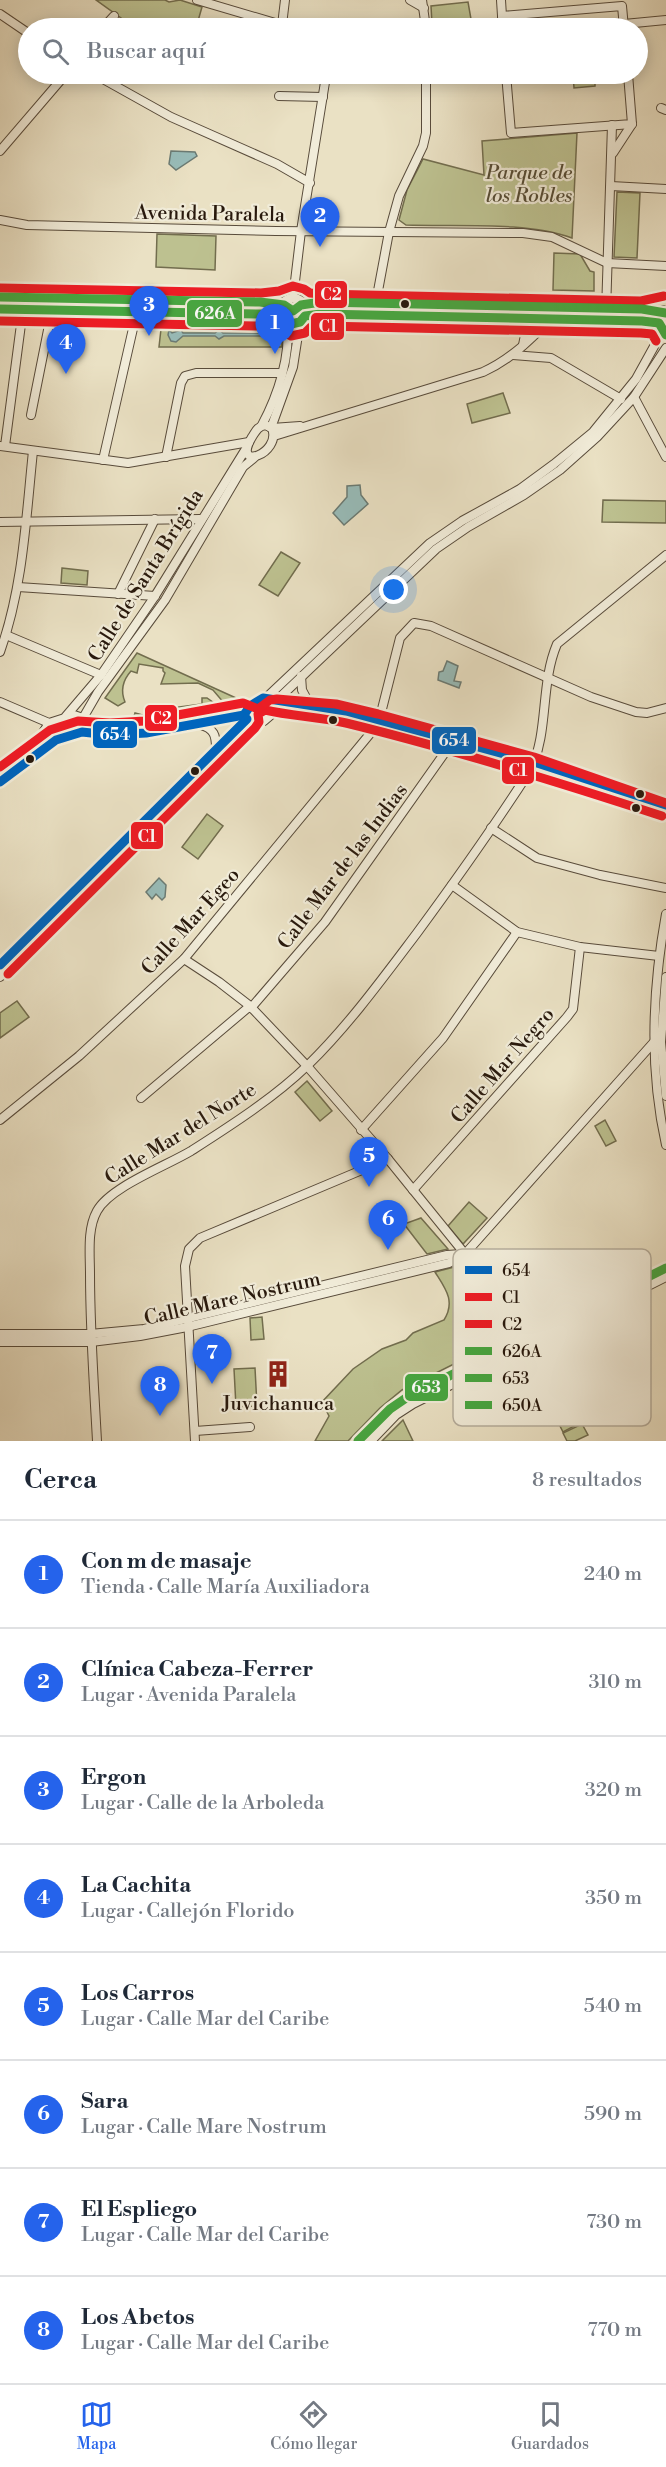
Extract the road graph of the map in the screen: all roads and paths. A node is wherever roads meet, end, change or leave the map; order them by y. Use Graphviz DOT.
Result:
graph roads {
  1 [pos="196,0"];
  2 [pos="285,0"];
  3 [pos="410,0"];
  4 [pos="501,0"];
  5 [pos="423,4"];
  6 [pos="600,4"];
  7 [pos="0,14"];
  8 [pos="502,16"];
  9 [pos="258,18"];
  10 [pos="283,18"];
  11 [pos="623,18"];
  12 [pos="666,20"];
  13 [pos="648,23"];
  14 [pos="18,26"];
  15 [pos="57,84"];
  16 [pos="112,84"];
  17 [pos="325,84"];
  18 [pos="426,84"];
  19 [pos="507,84"];
  20 [pos="629,84"];
  21 [pos="279,96"];
  22 [pos="323,97"];
  23 [pos="632,124"];
  24 [pos="612,125"];
  25 [pos="0,151"];
  26 [pos="612,154"];
  27 [pos="310,183"];
  28 [pos="611,186"];
  29 [pos="666,189"];
  30 [pos="0,220"];
  31 [pos="301,231"];
  32 [pos="389,232"];
  33 [pos="607,263"];
  34 [pos="666,266"];
  35 [pos="293,298"];
  36 [pos="0,300"];
  37 [pos="282,303"];
  38 [pos="304,305"];
  39 [pos="375,307"];
  40 [pos="0,309"];
  41 [pos="23,309"];
  42 [pos="665,309"];
  43 [pos="52,310"];
  44 [pos="137,312"];
  45 [pos="606,312"];
  46 [pos="517,318"];
  47 [pos="302,319"];
  48 [pos="551,319"];
  49 [pos="284,320"];
  50 [pos="659,323"];
  51 [pos="664,333"];
  52 [pos="522,346"];
  53 [pos="666,348"];
  54 [pos="513,355"];
  55 [pos="282,373"];
  56 [pos="634,397"];
  57 [pos="621,399"];
  58 [pos="278,410"];
  59 [pos="31,415"];
  60 [pos="262,425"];
  61 [pos="298,425"];
  62 [pos="272,431"];
  63 [pos="248,444"];
  64 [pos="3,446"];
  65 [pos="33,451"];
  66 [pos="166,457"];
  67 [pos="666,457"];
  68 [pos="255,458"];
  69 [pos="103,460"];
  70 [pos="155,519"];
  71 [pos="200,519"];
  72 [pos="25,521"];
  73 [pos="0,522"];
  74 [pos="666,555"];
  75 [pos="18,587"];
  76 [pos="118,594"];
  77 [pos="155,596"];
  78 [pos="6,635"];
  79 [pos="0,652"];
  80 [pos="101,675"];
  81 [pos="302,675"];
  82 [pos="548,678"];
  83 [pos="266,698"];
  84 [pos="278,701"];
  85 [pos="0,702"];
  86 [pos="310,705"];
  87 [pos="248,706"];
  88 [pos="666,708"];
  89 [pos="276,711"];
  90 [pos="66,716"];
  91 [pos="248,719"];
  92 [pos="84,720"];
  93 [pos="49,723"];
  94 [pos="376,723"];
  95 [pos="199,724"];
  96 [pos="44,731"];
  97 [pos="82,732"];
  98 [pos="56,740"];
  99 [pos="451,743"];
  100 [pos="216,748"];
  101 [pos="533,766"];
  102 [pos="0,774"];
  103 [pos="0,782"];
  104 [pos="666,806"];
  105 [pos="666,816"];
  106 [pos="491,828"];
  107 [pos="452,885"];
  108 [pos="666,888"];
  109 [pos="666,914"];
  110 [pos="517,932"];
  111 [pos="580,947"];
  112 [pos="659,956"];
  113 [pos="184,959"];
  114 [pos="0,965"];
  115 [pos="0,977"];
  116 [pos="666,977"];
  117 [pos="251,1007"];
  118 [pos="654,1042"];
  119 [pos="307,1066"];
  120 [pos="666,1096"];
  121 [pos="141,1098"];
  122 [pos="0,1120"];
  123 [pos="362,1130"];
  124 [pos="666,1145"];
  125 [pos="388,1159"];
  126 [pos="413,1190"];
  127 [pos="461,1249"];
  128 [pos="469,1249"];
  129 [pos="453,1255"];
  130 [pos="666,1268"];
  131 [pos="651,1276"];
  132 [pos="666,1277"];
  133 [pos="651,1285"];
  134 [pos="187,1323"];
  135 [pos="0,1334"];
  136 [pos="90,1338"];
  137 [pos="0,1342"];
  138 [pos="453,1374"];
  139 [pos="453,1384"];
  140 [pos="250,1427"];
  141 [pos="195,1431"];
  142 [pos="97,1441"];
  143 [pos="195,1441"];
  144 [pos="358,1441"];
  145 [pos="370,1441"];
  1 -- 9 [label="street"];
  2 -- 10 [label="street"];
  3 -- 5 [label="street"];
  4 -- 8 [label="street"];
  6 -- 8 [label="street"];
  6 -- 11 [label="street"];
  7 -- 14 [label="street"];
  12 -- 13 [label="street"];
  15 -- 25 [label="street"];
  16 -- 27 [label="street"];
  17 -- 22 [label="street"];
  18 -- 32 [label="street"];
  19 -- 24 [label="street"];
  20 -- 23 [label="street"];
  21 -- 22 [label="street"];
  22 -- 27 [label="street"];
  23 -- 24 [label="street"];
  23 -- 26 [label="street"];
  24 -- 26 [label="street"];
  26 -- 28 [label="street"];
  27 -- 31 [label="street"];
  28 -- 29 [label="street"];
  28 -- 33 [label="street"];
  30 -- 31 [label="street, Avenida Paralela"];
  31 -- 32 [label="street, Avenida Paralela"];
  31 -- 35 [label="street"];
  32 -- 33 [label="street, Avenida Paralela"];
  32 -- 39 [label="street"];
  33 -- 34 [label="street, Avenida Paralela"];
  33 -- 45 [label="street"];
  35 -- 37 [label="street"];
  35 -- 38 [label="street"];
  36 -- 37 [label="street"];
  37 -- 49 [label="street"];
  38 -- 39 [label="street"];
  38 -- 47 [label="street"];
  39 -- 45 [label="street"];
  40 -- 41 [label="street"];
  41 -- 43 [label="street"];
  41 -- 64 [label="street"];
  42 -- 45 [label="street"];
  42 -- 50 [label="street"];
  43 -- 44 [label="street"];
  43 -- 59 [label="street"];
  44 -- 49 [label="street"];
  44 -- 69 [label="street"];
  46 -- 47 [label="street"];
  46 -- 48 [label="street"];
  46 -- 52 [label="street"];
  47 -- 49 [label="street"];
  47 -- 58 [label="street"];
  48 -- 50 [label="street"];
  48 -- 52 [label="street"];
  49 -- 55 [label="street, Calle de Santa Brígida"];
  50 -- 51 [label="street"];
  51 -- 57 [label="street"];
  52 -- 54 [label="street"];
  53 -- 56 [label="street"];
  54 -- 57 [label="street"];
  54 -- 61 [label="street"];
  55 -- 60 [label="street, Calle de Santa Brígida"];
  55 -- 66 [label="street"];
  56 -- 67 [label="street"];
  56 -- 81 [label="street"];
  57 -- 83 [label="street"];
  58 -- 61 [label="street"];
  58 -- 62 [label="street"];
  60 -- 62 [label="street"];
  60 -- 63 [label="street, Calle de Santa Brígida"];
  61 -- 62 [label="street"];
  62 -- 68 [label="street, Calle de Santa Brígida"];
  63 -- 66 [label="street"];
  63 -- 68 [label="street"];
  63 -- 71 [label="street, Calle de Santa Brígida"];
  64 -- 65 [label="street"];
  65 -- 69 [label="street"];
  65 -- 72 [label="street"];
  66 -- 69 [label="street"];
  68 -- 92 [label="street, Calle de Santa Brígida"];
  70 -- 71 [label="street"];
  70 -- 72 [label="street"];
  70 -- 76 [label="street"];
  71 -- 77 [label="street, Calle de Santa Brígida"];
  72 -- 73 [label="street"];
  72 -- 75 [label="street"];
  74 -- 82 [label="street"];
  75 -- 76 [label="street"];
  75 -- 78 [label="street"];
  76 -- 77 [label="street"];
  77 -- 80 [label="street, Calle de Santa Brígida"];
  78 -- 79 [label="street"];
  78 -- 80 [label="street"];
  80 -- 90 [label="street, Calle de Santa Brígida"];
  81 -- 84 [label="street"];
  81 -- 86 [label="street"];
  82 -- 88 [label="street"];
  82 -- 94 [label="street"];
  82 -- 101 [label="street"];
  83 -- 84 [label="street"];
  83 -- 87 [label="street"];
  84 -- 86 [label="street"];
  84 -- 89 [label="street"];
  85 -- 93 [label="street"];
  86 -- 94 [label="street"];
  87 -- 91 [label="street"];
  87 -- 92 [label="street"];
  89 -- 91 [label="street"];
  89 -- 94 [label="street"];
  90 -- 92 [label="street"];
  90 -- 93 [label="street"];
  91 -- 95 [label="street"];
  91 -- 100 [label="street"];
  91 -- 115 [label="street"];
  92 -- 97 [label="street, Calle de Santa Brígida"];
  93 -- 96 [label="street"];
  94 -- 99 [label="street"];
  94 -- 113 [label="street, Calle Mar Egeo"];
  95 -- 97 [label="street"];
  95 -- 100 [label="street"];
  96 -- 98 [label="street"];
  96 -- 102 [label="street"];
  97 -- 98 [label="street"];
  98 -- 103 [label="street"];
  99 -- 101 [label="street"];
  99 -- 117 [label="street, Calle Mar de las Indias"];
  100 -- 114 [label="street"];
  101 -- 104 [label="street"];
  101 -- 105 [label="street"];
  101 -- 106 [label="street, Calle Mar del Norte"];
  106 -- 107 [label="street, Calle Mar del Norte"];
  106 -- 108 [label="street"];
  107 -- 110 [label="street"];
  107 -- 119 [label="street, Calle Mar del Norte"];
  109 -- 112 [label="street"];
  110 -- 111 [label="street"];
  110 -- 123 [label="street"];
  111 -- 112 [label="street"];
  111 -- 126 [label="street, Calle Mar Negro"];
  112 -- 118 [label="street"];
  113 -- 117 [label="street"];
  113 -- 122 [label="street, Calle Mar Egeo"];
  116 -- 120 [label="street"];
  117 -- 119 [label="street"];
  117 -- 121 [label="street, Calle Mar de las Indias"];
  118 -- 124 [label="street"];
  118 -- 128 [label="street"];
  119 -- 123 [label="street"];
  119 -- 136 [label="street, Calle Mar del Norte"];
  123 -- 125 [label="street"];
  125 -- 126 [label="street"];
  125 -- 134 [label="street"];
  126 -- 127 [label="street"];
  129 -- 134 [label="street, Calle Mare Nostrum"];
  130 -- 131 [label="street"];
  132 -- 133 [label="street"];
  134 -- 136 [label="street, Calle Mare Nostrum"];
  134 -- 141 [label="street"];
  135 -- 136 [label="street, Calle Mare Nostrum"];
  136 -- 137 [label="street, Calle Mare Nostrum"];
  136 -- 142 [label="street, Calle Mar del Norte"];
  138 -- 144 [label="street"];
  139 -- 145 [label="street"];
  140 -- 141 [label="street"];
  141 -- 143 [label="street"];
}
